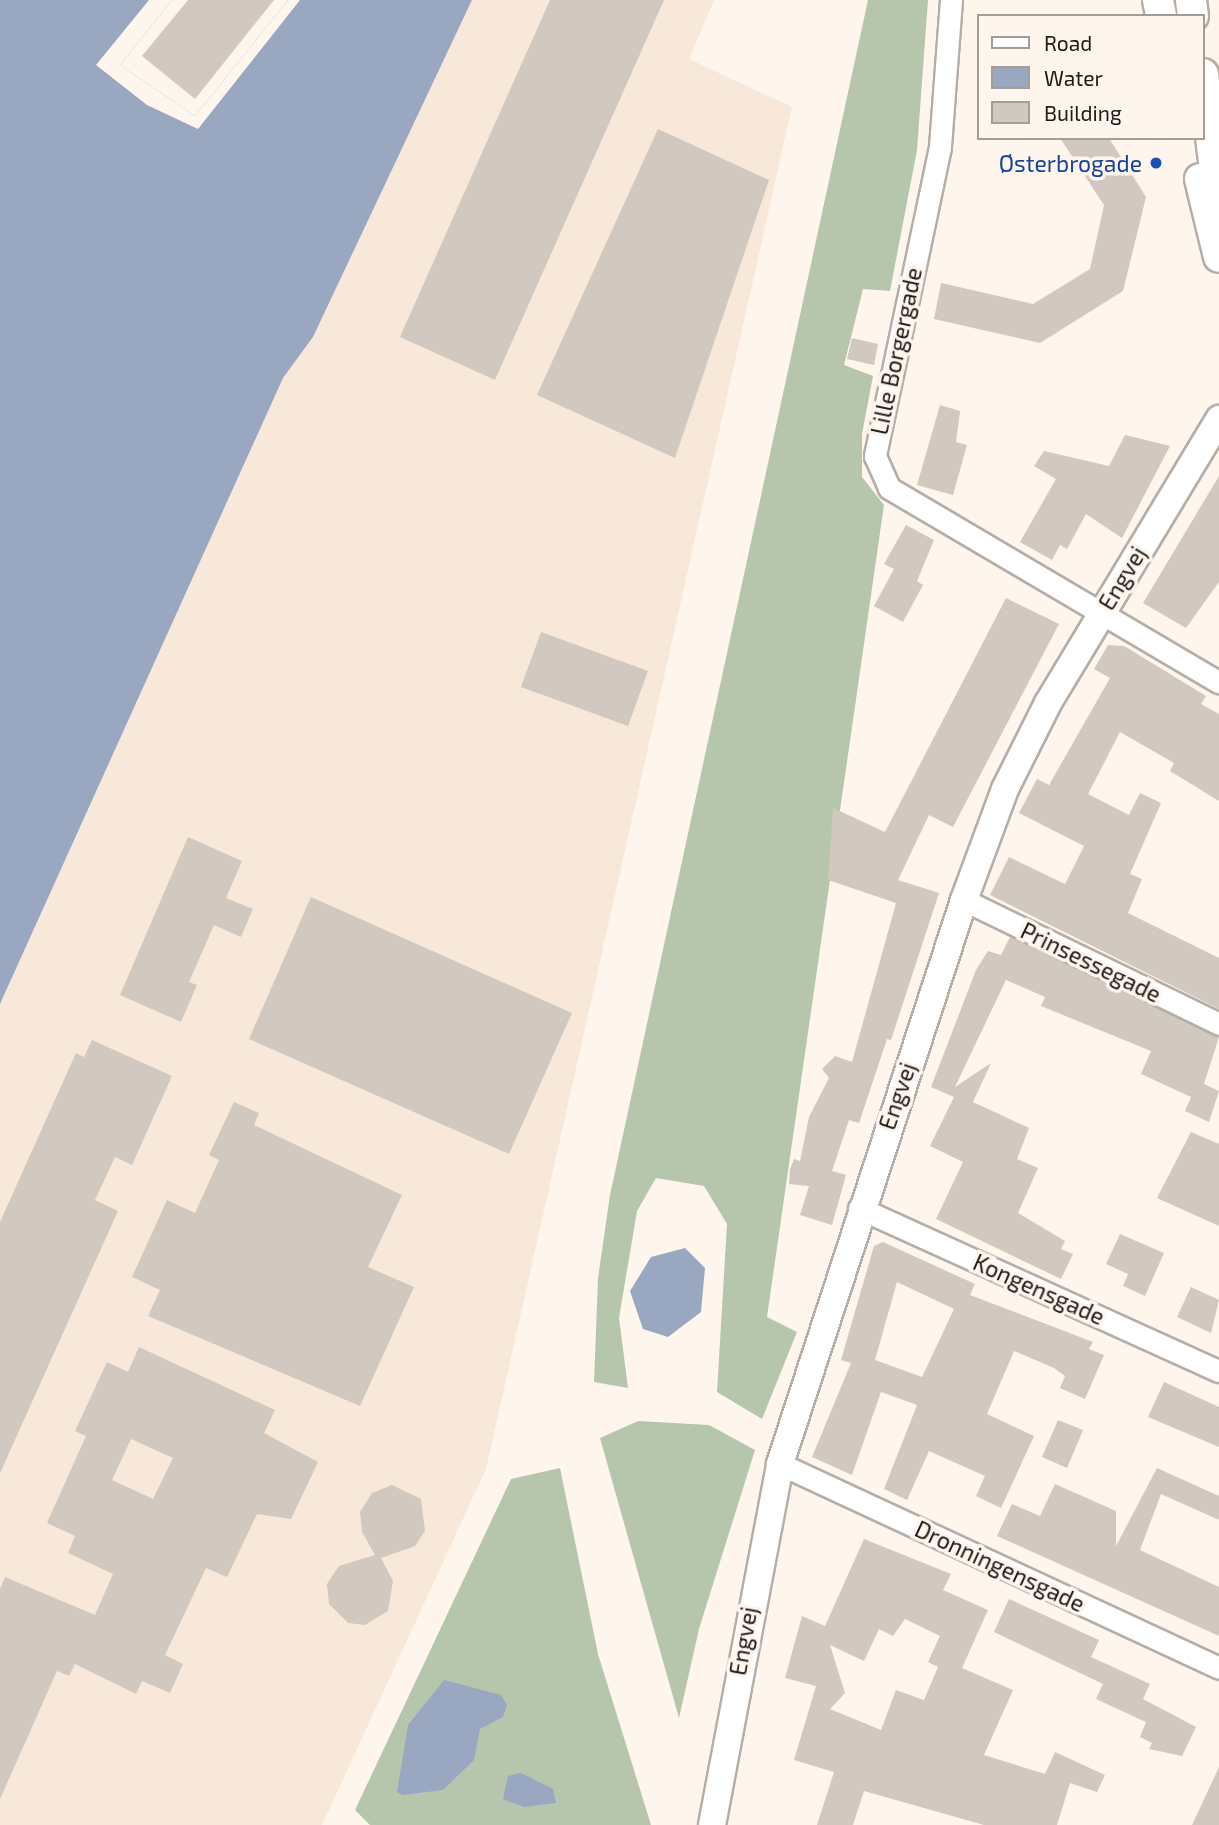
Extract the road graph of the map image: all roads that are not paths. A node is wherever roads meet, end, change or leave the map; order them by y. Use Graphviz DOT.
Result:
graph roads {
  1 [pos="951,0"];
  2 [pos="1205,90"];
  3 [pos="1193,140"];
  4 [pos="1219,201"];
  5 [pos="1219,257"];
  6 [pos="1219,419"];
  7 [pos="1101,613"];
  8 [pos="1219,682"];
  9 [pos="964,900"];
  10 [pos="1219,1024"];
  11 [pos="859,1208"];
  12 [pos="1219,1371"];
  13 [pos="780,1464"];
  14 [pos="1219,1668"];
  15 [pos="712,1825"];
  1 -- 7 [label="street, Lille Borgergade"];
  2 -- 4 [label="main road"];
  3 -- 5 [label="main road"];
  6 -- 7 [label="street, Engvej"];
  7 -- 8 [label="street, Lille Borgergade"];
  7 -- 9 [label="street, Engvej"];
  9 -- 10 [label="street, Prinsessegade"];
  9 -- 11 [label="street, Engvej"];
  11 -- 12 [label="street, Kongensgade"];
  11 -- 13 [label="street, Engvej"];
  13 -- 14 [label="street, Dronningensgade"];
  13 -- 15 [label="street, Engvej"];
}
